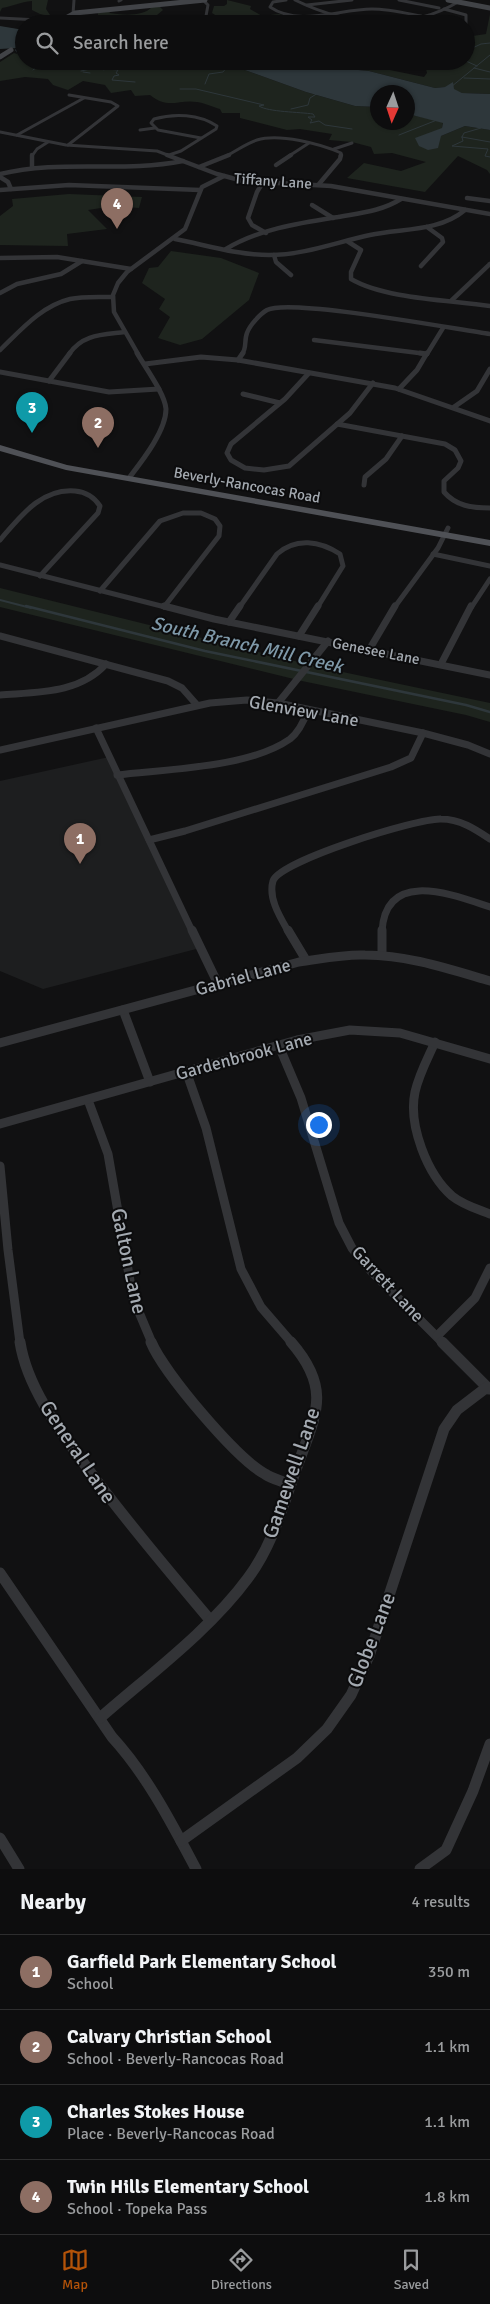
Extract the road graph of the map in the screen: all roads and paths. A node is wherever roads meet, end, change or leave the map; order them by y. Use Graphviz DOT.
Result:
graph roads {
  1 [pos="74,0"];
  2 [pos="204,0"];
  3 [pos="286,0"];
  4 [pos="295,0"];
  5 [pos="352,0"];
  6 [pos="399,0"];
  7 [pos="448,0"];
  8 [pos="458,2"];
  9 [pos="306,6"];
  10 [pos="441,8"];
  11 [pos="490,8"];
  12 [pos="73,14"];
  13 [pos="326,14"];
  14 [pos="206,15"];
  15 [pos="292,15"];
  16 [pos="320,15"];
  17 [pos="331,15"];
  18 [pos="416,15"];
  19 [pos="424,15"];
  20 [pos="466,15"];
  21 [pos="0,18"];
  22 [pos="15,19"];
  23 [pos="11,50"];
  24 [pos="0,56"];
  25 [pos="69,95"];
  26 [pos="84,98"];
  27 [pos="155,128"];
  28 [pos="140,130"];
  29 [pos="0,132"];
  30 [pos="17,135"];
  31 [pos="201,138"];
  32 [pos="48,142"];
  33 [pos="309,143"];
  34 [pos="352,143"];
  35 [pos="68,145"];
  36 [pos="334,149"];
  37 [pos="169,155"];
  38 [pos="183,161"];
  39 [pos="276,165"];
  40 [pos="199,167"];
  41 [pos="32,168"];
  42 [pos="0,175"];
  43 [pos="224,176"];
  44 [pos="263,182"];
  45 [pos="318,184"];
  46 [pos="10,189"];
  47 [pos="0,190"];
  48 [pos="200,190"];
  49 [pos="468,198"];
  50 [pos="401,199"];
  51 [pos="490,201"];
  52 [pos="312,205"];
  53 [pos="465,210"];
  54 [pos="490,214"];
  55 [pos="334,218"];
  56 [pos="427,227"];
  57 [pos="266,233"];
  58 [pos="175,239"];
  59 [pos="347,241"];
  60 [pos="226,249"];
  61 [pos="274,255"];
  62 [pos="0,258"];
  63 [pos="82,261"];
  64 [pos="490,264"];
  65 [pos="421,266"];
  66 [pos="131,269"];
  67 [pos="291,275"];
  68 [pos="0,293"];
  69 [pos="113,297"];
  70 [pos="452,300"];
  71 [pos="490,306"];
  72 [pos="444,328"];
  73 [pos="125,332"];
  74 [pos="490,334"];
  75 [pos="314,340"];
  76 [pos="0,350"];
  77 [pos="427,354"];
  78 [pos="238,360"];
  79 [pos="144,364"];
  80 [pos="490,369"];
  81 [pos="0,372"];
  82 [pos="309,372"];
  83 [pos="50,381"];
  84 [pos="373,383"];
  85 [pos="399,389"];
  86 [pos="159,390"];
  87 [pos="243,394"];
  88 [pos="280,402"];
  89 [pos="454,407"];
  90 [pos="490,421"];
  91 [pos="337,424"];
  92 [pos="402,436"];
  93 [pos="0,441"];
  94 [pos="0,448"];
  95 [pos="131,476"];
  96 [pos="364,484"];
  97 [pos="490,508"];
  98 [pos="447,531"];
  99 [pos="490,535"];
  100 [pos="0,540"];
  101 [pos="490,543"];
  102 [pos="433,554"];
  103 [pos="0,565"];
  104 [pos="490,566"];
  105 [pos="40,576"];
  106 [pos="490,579"];
  107 [pos="100,591"];
  108 [pos="164,607"];
  109 [pos="229,622"];
  110 [pos="0,636"];
  111 [pos="299,636"];
  112 [pos="328,641"];
  113 [pos="369,650"];
  114 [pos="106,664"];
  115 [pos="441,664"];
  116 [pos="490,675"];
  117 [pos="0,694"];
  118 [pos="278,703"];
  119 [pos="197,705"];
  120 [pos="308,710"];
  121 [pos="96,728"];
  122 [pos="423,733"];
  123 [pos="0,750"];
  124 [pos="490,754"];
  125 [pos="117,775"];
  126 [pos="490,839"];
  127 [pos="149,840"];
  128 [pos="490,907"];
  129 [pos="382,955"];
  130 [pos="306,960"];
  131 [pos="490,981"];
  132 [pos="218,984"];
  133 [pos="123,1010"];
  134 [pos="435,1042"];
  135 [pos="0,1044"];
  136 [pos="279,1046"];
  137 [pos="490,1058"];
  138 [pos="186,1071"];
  139 [pos="150,1082"];
  140 [pos="88,1100"];
  141 [pos="0,1124"];
  142 [pos="0,1166"];
  143 [pos="490,1214"];
  144 [pos="490,1268"];
  145 [pos="437,1336"];
  146 [pos="489,1388"];
  147 [pos="290,1486"];
  148 [pos="0,1573"];
  149 [pos="210,1620"];
  150 [pos="100,1718"];
  151 [pos="490,1744"];
  152 [pos="0,1838"];
  153 [pos="181,1841"];
  154 [pos="19,1869"];
  155 [pos="196,1869"];
  156 [pos="420,1869"];
  1 -- 12 [label="street"];
  2 -- 12 [label="street"];
  2 -- 14 [label="street"];
  3 -- 15 [label="street"];
  4 -- 9 [label="street"];
  5 -- 9 [label="street"];
  6 -- 10 [label="street"];
  7 -- 8 [label="street"];
  8 -- 10 [label="street"];
  8 -- 11 [label="street"];
  9 -- 13 [label="street"];
  10 -- 19 [label="street"];
  10 -- 20 [label="street"];
  13 -- 16 [label="street"];
  13 -- 17 [label="street"];
  13 -- 18 [label="street"];
  21 -- 22 [label="street"];
  23 -- 24 [label="street"];
  25 -- 26 [label="street"];
  26 -- 30 [label="street"];
  26 -- 35 [label="street"];
  27 -- 28 [label="street"];
  27 -- 31 [label="street"];
  27 -- 31 [label="street"];
  29 -- 30 [label="street, Tiffany Lane"];
  30 -- 32 [label="street, Tiffany Lane"];
  31 -- 37 [label="street"];
  32 -- 35 [label="street, Tiffany Lane"];
  32 -- 41 [label="street"];
  33 -- 36 [label="street"];
  33 -- 39 [label="street"];
  33 -- 40 [label="street"];
  34 -- 36 [label="street"];
  35 -- 37 [label="street, Tiffany Lane"];
  36 -- 45 [label="street"];
  37 -- 38 [label="street, Tiffany Lane"];
  38 -- 40 [label="street, Tiffany Lane"];
  38 -- 41 [label="street"];
  40 -- 43 [label="street, Tiffany Lane"];
  41 -- 42 [label="street"];
  42 -- 46 [label="street"];
  43 -- 44 [label="street, Tiffany Lane"];
  43 -- 48 [label="street"];
  44 -- 45 [label="street, Tiffany Lane"];
  44 -- 57 [label="street"];
  45 -- 50 [label="street, Tiffany Lane"];
  46 -- 47 [label="street"];
  46 -- 48 [label="street"];
  48 -- 58 [label="street"];
  49 -- 51 [label="street"];
  50 -- 53 [label="street, Tiffany Lane"];
  50 -- 55 [label="street"];
  52 -- 55 [label="street"];
  53 -- 54 [label="street, Tiffany Lane"];
  53 -- 56 [label="street"];
  55 -- 57 [label="street"];
  56 -- 59 [label="street"];
  56 -- 65 [label="street"];
  57 -- 60 [label="street"];
  58 -- 60 [label="street"];
  58 -- 66 [label="street"];
  59 -- 61 [label="street"];
  59 -- 70 [label="street"];
  60 -- 61 [label="street"];
  61 -- 67 [label="street"];
  62 -- 63 [label="street"];
  63 -- 66 [label="street"];
  63 -- 68 [label="street"];
  64 -- 70 [label="street"];
  66 -- 69 [label="street"];
  69 -- 73 [label="street"];
  69 -- 76 [label="street"];
  70 -- 71 [label="street"];
  72 -- 74 [label="street"];
  72 -- 77 [label="street"];
  72 -- 78 [label="street"];
  73 -- 79 [label="street"];
  73 -- 83 [label="street"];
  75 -- 77 [label="street"];
  77 -- 85 [label="street"];
  78 -- 79 [label="street"];
  78 -- 82 [label="street"];
  79 -- 86 [label="street"];
  80 -- 89 [label="street"];
  81 -- 83 [label="street"];
  82 -- 84 [label="street"];
  82 -- 88 [label="street"];
  83 -- 86 [label="street"];
  84 -- 85 [label="street"];
  84 -- 91 [label="street"];
  85 -- 89 [label="street"];
  86 -- 95 [label="street"];
  87 -- 88 [label="street"];
  88 -- 91 [label="street"];
  89 -- 90 [label="street"];
  91 -- 92 [label="street"];
  92 -- 96 [label="street"];
  92 -- 97 [label="street"];
  93 -- 95 [label="main road, Beverly-Rancocas Road"];
  94 -- 95 [label="main road, Beverly-Rancocas Road"];
  95 -- 98 [label="main road, Beverly-Rancocas Road"];
  98 -- 99 [label="main road, Beverly-Rancocas Road"];
  98 -- 101 [label="main road, Beverly-Rancocas Road"];
  98 -- 102 [label="street"];
  100 -- 105 [label="street"];
  102 -- 104 [label="street"];
  102 -- 113 [label="street"];
  103 -- 105 [label="street, Genesee Lane"];
  105 -- 107 [label="street, Genesee Lane"];
  106 -- 115 [label="street"];
  107 -- 108 [label="street, Genesee Lane"];
  107 -- 108 [label="street"];
  108 -- 109 [label="street, Genesee Lane"];
  109 -- 111 [label="street, Genesee Lane"];
  109 -- 111 [label="street"];
  110 -- 114 [label="street"];
  111 -- 112 [label="street, Genesee Lane"];
  112 -- 113 [label="street, Genesee Lane"];
  112 -- 118 [label="street"];
  113 -- 115 [label="street, Genesee Lane"];
  114 -- 117 [label="street"];
  114 -- 119 [label="street"];
  115 -- 116 [label="street, Genesee Lane"];
  118 -- 119 [label="street, Glenview Lane"];
  118 -- 120 [label="street, Glenview Lane"];
  119 -- 121 [label="street, Glenview Lane"];
  120 -- 122 [label="street, Glenview Lane"];
  120 -- 125 [label="street"];
  121 -- 123 [label="street, Glenview Lane"];
  121 -- 125 [label="street"];
  122 -- 124 [label="street, Glenview Lane"];
  122 -- 127 [label="street"];
  125 -- 127 [label="street"];
  126 -- 130 [label="street"];
  127 -- 132 [label="street"];
  128 -- 129 [label="street"];
  129 -- 130 [label="street, Gabriel Lane"];
  129 -- 131 [label="street, Gabriel Lane"];
  130 -- 132 [label="street, Gabriel Lane"];
  132 -- 133 [label="street, Gabriel Lane"];
  133 -- 135 [label="street, Gabriel Lane"];
  133 -- 139 [label="street"];
  134 -- 136 [label="street, Gardenbrook Lane"];
  134 -- 137 [label="street, Gardenbrook Lane"];
  134 -- 143 [label="street"];
  136 -- 138 [label="street, Gardenbrook Lane"];
  136 -- 145 [label="street, Garrett Lane"];
  138 -- 139 [label="street, Gardenbrook Lane"];
  138 -- 147 [label="street, Gamewell Lane"];
  139 -- 140 [label="street, Gardenbrook Lane"];
  140 -- 141 [label="street, Gardenbrook Lane"];
  140 -- 147 [label="street, Galton Lane"];
  142 -- 149 [label="street, General Lane"];
  144 -- 145 [label="street"];
  145 -- 146 [label="street, Garrett Lane"];
  146 -- 153 [label="street, Globe Lane"];
  147 -- 149 [label="street, Gamewell Lane"];
  148 -- 150 [label="street"];
  149 -- 150 [label="street, Gamewell Lane"];
  150 -- 153 [label="street"];
  151 -- 156 [label="street"];
  152 -- 154 [label="street"];
  153 -- 155 [label="street"];
}
